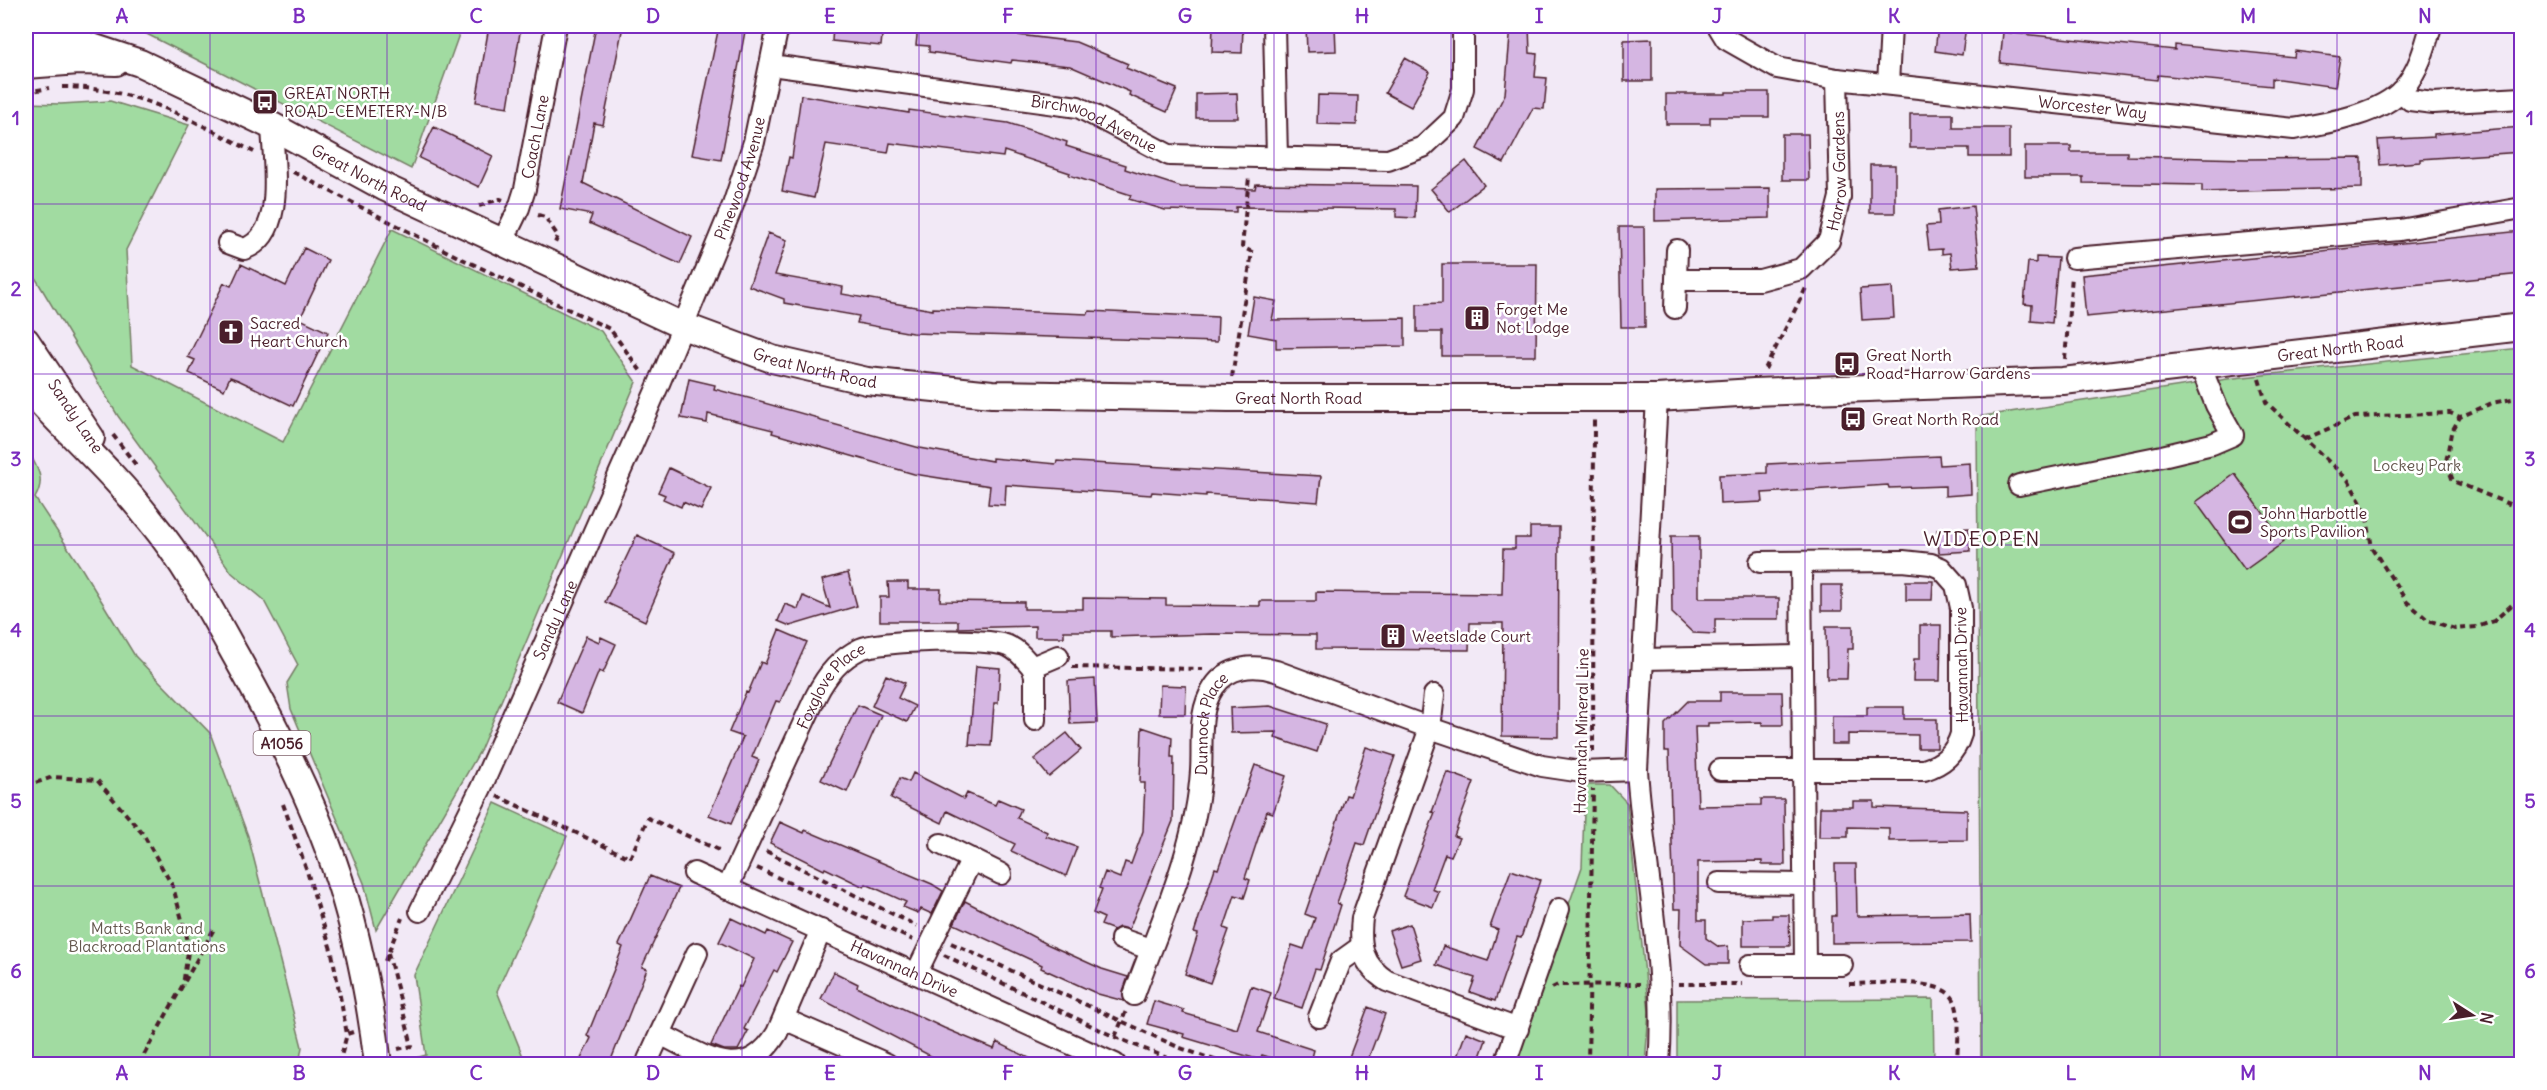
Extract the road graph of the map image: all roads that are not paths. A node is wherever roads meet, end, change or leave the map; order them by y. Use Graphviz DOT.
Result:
graph roads {
  1 [pos="556,26"];
  2 [pos="778,26"];
  3 [pos="1274,26"];
  4 [pos="1463,26"];
  5 [pos="1718,26"];
  6 [pos="1891,26"];
  7 [pos="2431,26"];
  8 [pos="26,39"];
  9 [pos="140,63"];
  10 [pos="26,65"];
  11 [pos="771,65"];
  12 [pos="1837,79"];
  13 [pos="1888,84"];
  14 [pos="2401,92"];
  15 [pos="2522,98"];
  16 [pos="272,126"];
  17 [pos="1277,158"];
  18 [pos="2522,208"];
  19 [pos="228,243"];
  20 [pos="502,243"];
  21 [pos="1677,250"];
  22 [pos="2074,258"];
  23 [pos="1676,280"];
  24 [pos="1675,308"];
  25 [pos="683,326"];
  26 [pos="2522,327"];
  27 [pos="26,340"];
  28 [pos="2200,364"];
  29 [pos="26,386"];
  30 [pos="1657,398"];
  31 [pos="2019,485"];
  32 [pos="126,491"];
  33 [pos="1760,562"];
  34 [pos="1801,563"];
  35 [pos="1058,656"];
  36 [pos="1801,656"];
  37 [pos="1643,659"];
  38 [pos="1032,667"];
  39 [pos="1434,695"];
  40 [pos="1035,720"];
  41 [pos="1430,728"];
  42 [pos="1637,770"];
  43 [pos="1720,770"];
  44 [pos="1804,771"];
  45 [pos="941,844"];
  46 [pos="972,859"];
  47 [pos="694,873"];
  48 [pos="1001,873"];
  49 [pos="1719,883"];
  50 [pos="1804,884"];
  51 [pos="727,889"];
  52 [pos="1559,909"];
  53 [pos="420,911"];
  54 [pos="821,930"];
  55 [pos="1121,939"];
  56 [pos="1362,946"];
  57 [pos="1150,949"];
  58 [pos="697,953"];
  59 [pos="1805,965"];
  60 [pos="1842,965"];
  61 [pos="916,974"];
  62 [pos="1752,974"];
  63 [pos="1134,995"];
  64 [pos="1319,1017"];
  65 [pos="784,1019"];
  66 [pos="1518,1029"];
  67 [pos="660,1034"];
  68 [pos="648,1060"];
  69 [pos="1506,1061"];
  70 [pos="1112,1063"];
  71 [pos="745,1064"];
  72 [pos="378,1065"];
  73 [pos="887,1065"];
  74 [pos="1659,1065"];
  1 -- 20 [label="street, Coach Lane"];
  2 -- 11 [label="street, Pinewood Avenue"];
  3 -- 17 [label="street"];
  4 -- 17 [label="street, Birchwood Avenue"];
  5 -- 12 [label="street, Worcester Way"];
  6 -- 13 [label="street"];
  7 -- 14 [label="street"];
  8 -- 9 [label="main road, Great North Road"];
  9 -- 10 [label="main road, Great North Road"];
  9 -- 16 [label="main road, Great North Road"];
  11 -- 17 [label="street, Birchwood Avenue"];
  11 -- 25 [label="street, Pinewood Avenue"];
  12 -- 13 [label="street, Worcester Way"];
  12 -- 23 [label="street, Harrow Gardens"];
  13 -- 14 [label="street, Worcester Way"];
  14 -- 15 [label="street"];
  16 -- 19 [label="street"];
  16 -- 20 [label="main road, Great North Road"];
  18 -- 22 [label="street"];
  20 -- 25 [label="main road, Great North Road"];
  21 -- 23 [label="street"];
  23 -- 24 [label="street"];
  25 -- 30 [label="main road, Great North Road"];
  25 -- 53 [label="street, Sandy Lane"];
  26 -- 28 [label="main road, Great North Road"];
  27 -- 32 [label="main road, Sandy Lane / A1056"];
  28 -- 30 [label="main road, Great North Road"];
  28 -- 31 [label="street"];
  29 -- 32 [label="main road, Sandy Lane / A1056"];
  30 -- 37 [label="street"];
  32 -- 72 [label="main road, Sandy Lane / A1056"];
  33 -- 34 [label="street, Havannah Drive"];
  34 -- 36 [label="street"];
  34 -- 44 [label="street, Havannah Drive"];
  35 -- 38 [label="street"];
  36 -- 37 [label="street"];
  36 -- 44 [label="street"];
  37 -- 42 [label="street"];
  38 -- 40 [label="street"];
  38 -- 51 [label="street, Foxglove Place"];
  39 -- 41 [label="street"];
  41 -- 42 [label="street, Dunnock Place"];
  41 -- 56 [label="street"];
  41 -- 57 [label="street, Dunnock Place"];
  42 -- 74 [label="street"];
  43 -- 44 [label="street, Havannah Drive"];
  44 -- 50 [label="street"];
  45 -- 46 [label="street"];
  46 -- 48 [label="street"];
  46 -- 61 [label="street"];
  47 -- 51 [label="street, Havannah Drive"];
  49 -- 50 [label="street"];
  50 -- 59 [label="street"];
  51 -- 54 [label="street, Havannah Drive"];
  52 -- 66 [label="street"];
  54 -- 61 [label="street, Havannah Drive"];
  54 -- 65 [label="street"];
  55 -- 57 [label="street"];
  56 -- 64 [label="street"];
  56 -- 66 [label="street"];
  57 -- 63 [label="street, Dunnock Place"];
  58 -- 67 [label="street"];
  59 -- 60 [label="street"];
  59 -- 62 [label="street"];
  61 -- 70 [label="street, Havannah Drive"];
  65 -- 71 [label="street"];
  65 -- 73 [label="street"];
  66 -- 69 [label="street"];
  67 -- 68 [label="street"];
  67 -- 71 [label="street"];
}
